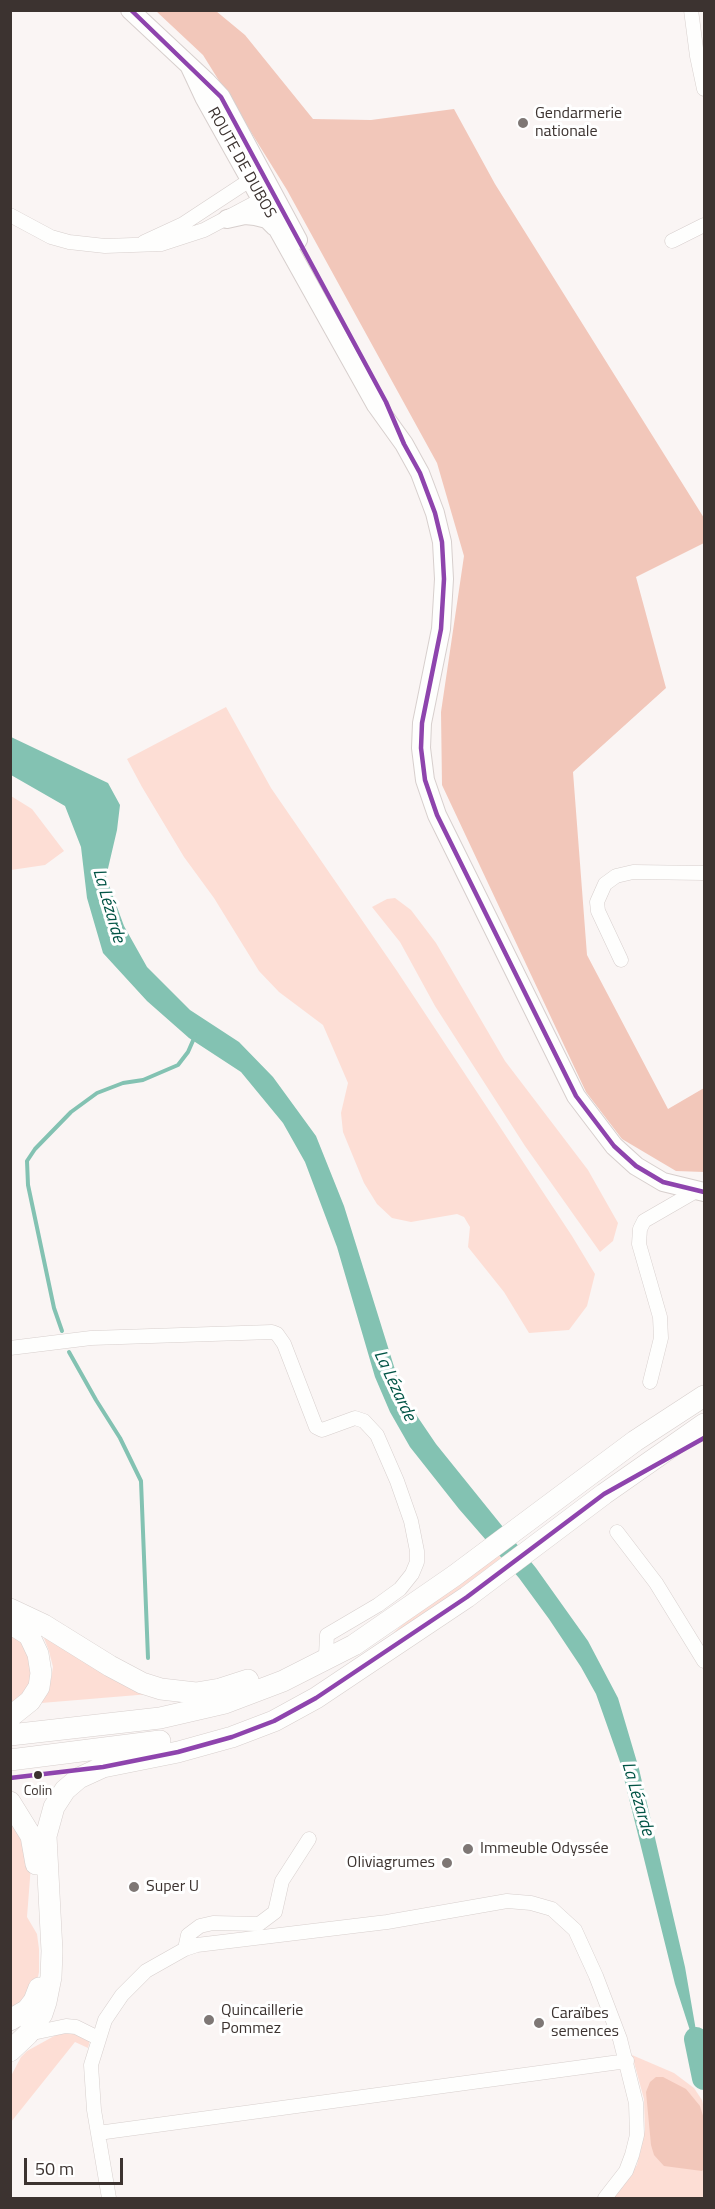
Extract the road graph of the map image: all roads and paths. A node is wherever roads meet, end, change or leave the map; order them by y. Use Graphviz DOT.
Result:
graph roads {
  1 [pos="130,10"];
  2 [pos="691,10"];
  3 [pos="705,89"];
  4 [pos="256,176"];
  5 [pos="267,197"];
  6 [pos="10,214"];
  7 [pos="227,219"];
  8 [pos="705,225"];
  9 [pos="278,229"];
  10 [pos="672,241"];
  11 [pos="139,244"];
  12 [pos="404,444"];
  13 [pos="705,873"];
  14 [pos="621,960"];
  15 [pos="700,1191"];
  16 [pos="10,1348"];
  17 [pos="650,1382"];
  18 [pos="705,1385"];
  19 [pos="705,1396"];
  20 [pos="705,1424"];
  21 [pos="705,1438"];
  22 [pos="635,1441"];
  23 [pos="604,1494"];
  24 [pos="617,1532"];
  25 [pos="10,1609"];
  26 [pos="10,1623"];
  27 [pos="354,1646"];
  28 [pos="326,1655"];
  29 [pos="705,1661"];
  30 [pos="360,1670"];
  31 [pos="10,1717"];
  32 [pos="10,1735"];
  33 [pos="10,1760"];
  34 [pos="10,1802"];
  35 [pos="309,1839"];
  36 [pos="184,1948"];
  37 [pos="10,2020"];
  38 [pos="28,2034"];
  39 [pos="98,2038"];
  40 [pos="10,2051"];
  41 [pos="627,2061"];
  42 [pos="98,2133"];
  43 [pos="109,2199"];
  44 [pos="605,2199"];
  1 -- 4 [label="main road, ROUTE DE DUBOS"];
  2 -- 3 [label="street"];
  4 -- 5 [label="main road, ROUTE DE DUBOS"];
  4 -- 11 [label="street"];
  5 -- 7 [label="street"];
  5 -- 9 [label="main road, ROUTE DE DUBOS"];
  5 -- 12 [label="main road, ROUTE DE DUBOS"];
  6 -- 11 [label="street"];
  7 -- 9 [label="main road"];
  7 -- 11 [label="street"];
  8 -- 10 [label="street"];
  9 -- 12 [label="main road, ROUTE DE DUBOS"];
  12 -- 15 [label="main road, ROUTE DE DUBOS"];
  13 -- 14 [label="street"];
  15 -- 17 [label="street"];
  16 -- 28 [label="street"];
  18 -- 22 [label="highway"];
  19 -- 22 [label="highway"];
  20 -- 23 [label="highway"];
  21 -- 23 [label="highway"];
  22 -- 27 [label="highway"];
  23 -- 30 [label="highway"];
  24 -- 29 [label="street"];
  25 -- 28 [label="highway"];
  26 -- 31 [label="highway"];
  27 -- 28 [label="highway"];
  27 -- 32 [label="highway"];
  30 -- 33 [label="highway"];
  30 -- 38 [label="highway"];
  34 -- 37 [label="highway"];
  35 -- 36 [label="street"];
  36 -- 39 [label="street"];
  36 -- 41 [label="street"];
  38 -- 39 [label="street"];
  38 -- 40 [label="highway"];
  39 -- 42 [label="street"];
  41 -- 42 [label="street"];
  41 -- 44 [label="street"];
  42 -- 43 [label="street"];
}
